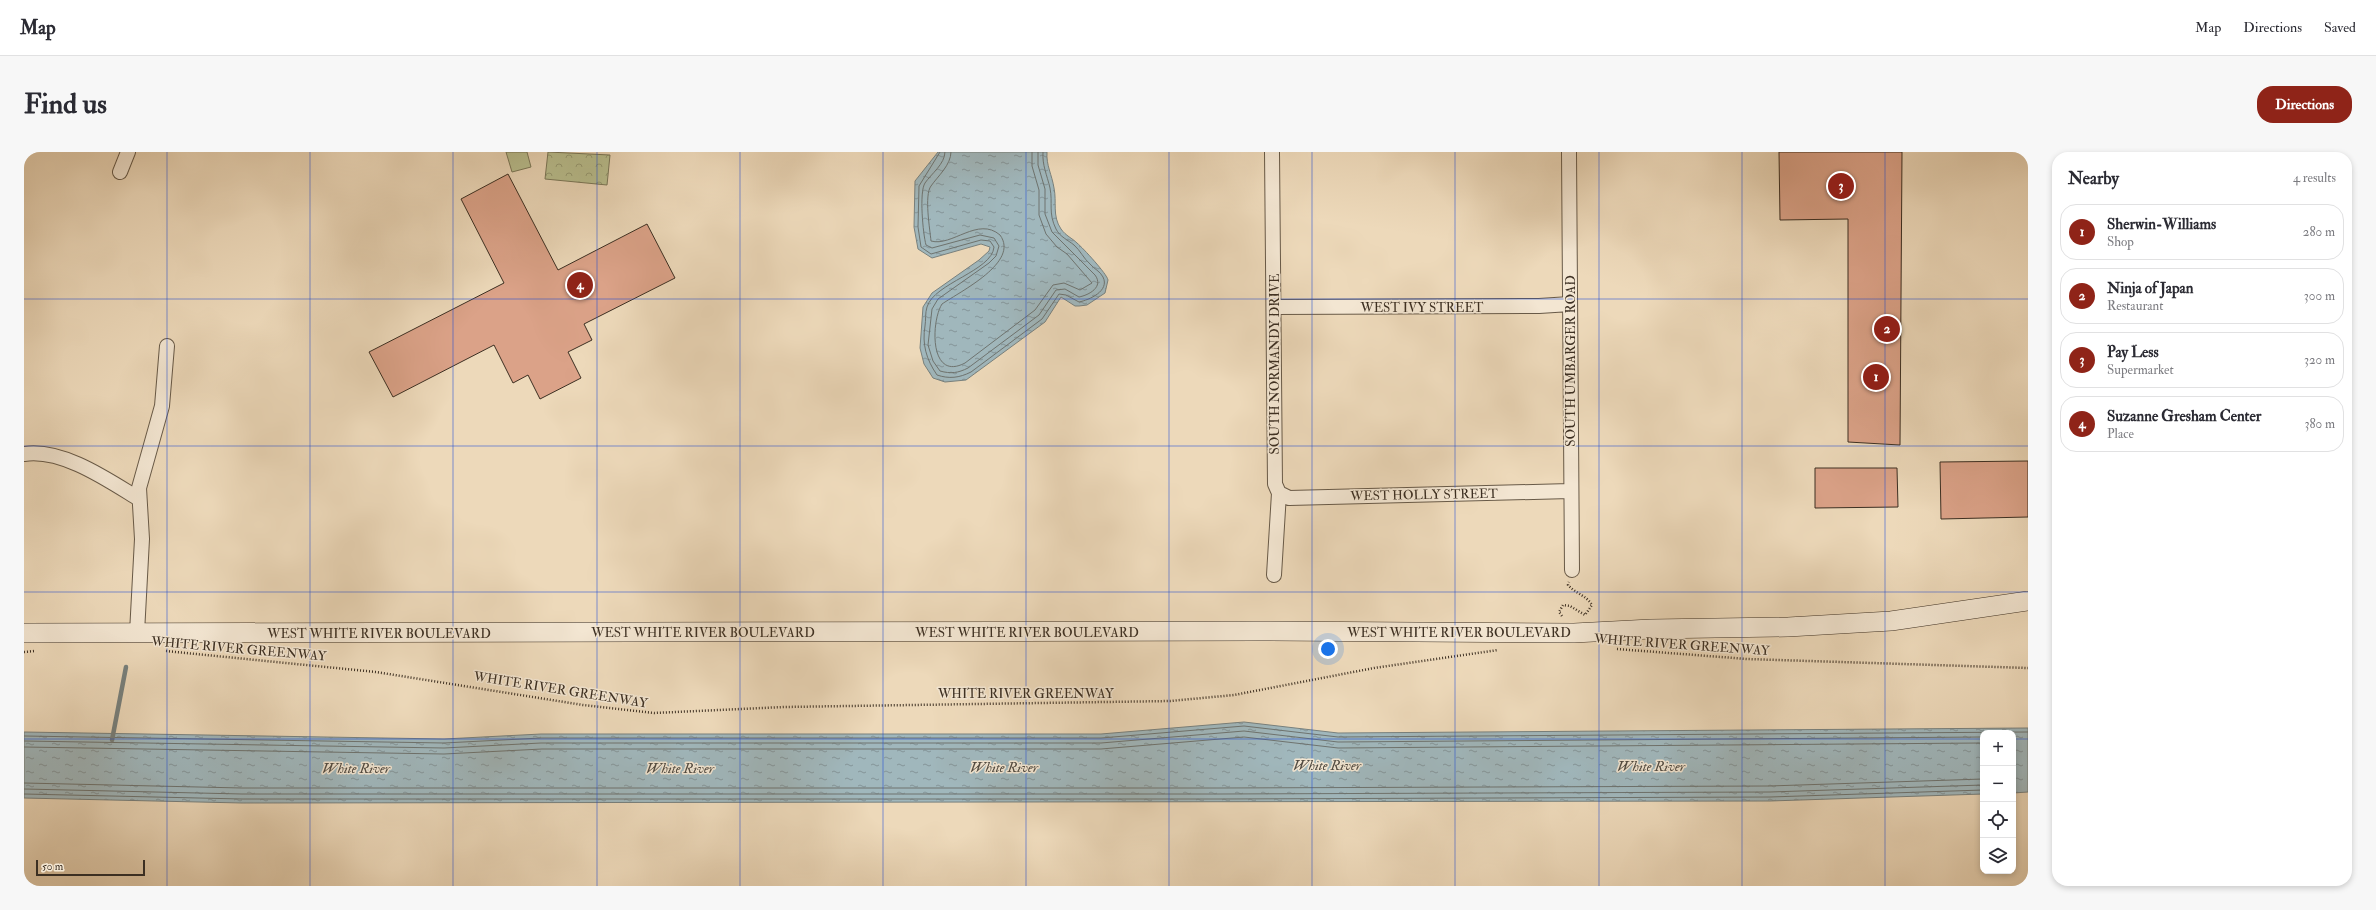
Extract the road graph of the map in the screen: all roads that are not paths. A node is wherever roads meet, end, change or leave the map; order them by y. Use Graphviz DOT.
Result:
graph roads {
  1 [pos="128,152"];
  2 [pos="1272,152"];
  3 [pos="1569,152"];
  4 [pos="120,172"];
  5 [pos="1570,304"];
  6 [pos="1274,307"];
  7 [pos="167,346"];
  8 [pos="24,454"];
  9 [pos="1570,491"];
  10 [pos="1279,493"];
  11 [pos="139,499"];
  12 [pos="1572,570"];
  13 [pos="1274,575"];
  14 [pos="2028,601"];
  15 [pos="24,633"];
  16 [pos="137,634"];
  1 -- 4 [label="street"];
  2 -- 6 [label="street, SOUTH NORMANDY DRIVE"];
  3 -- 5 [label="street, SOUTH UMBARGER ROAD"];
  5 -- 6 [label="street, WEST IVY STREET"];
  5 -- 9 [label="street, SOUTH UMBARGER ROAD"];
  6 -- 10 [label="street, SOUTH NORMANDY DRIVE"];
  7 -- 11 [label="street"];
  8 -- 11 [label="street"];
  9 -- 10 [label="street, WEST HOLLY STREET"];
  9 -- 12 [label="street, SOUTH UMBARGER ROAD"];
  10 -- 13 [label="street, SOUTH NORMANDY DRIVE"];
  11 -- 16 [label="street"];
  14 -- 16 [label="street, WEST WHITE RIVER BOULEVARD"];
  15 -- 16 [label="street, WEST WHITE RIVER BOULEVARD"];
}
